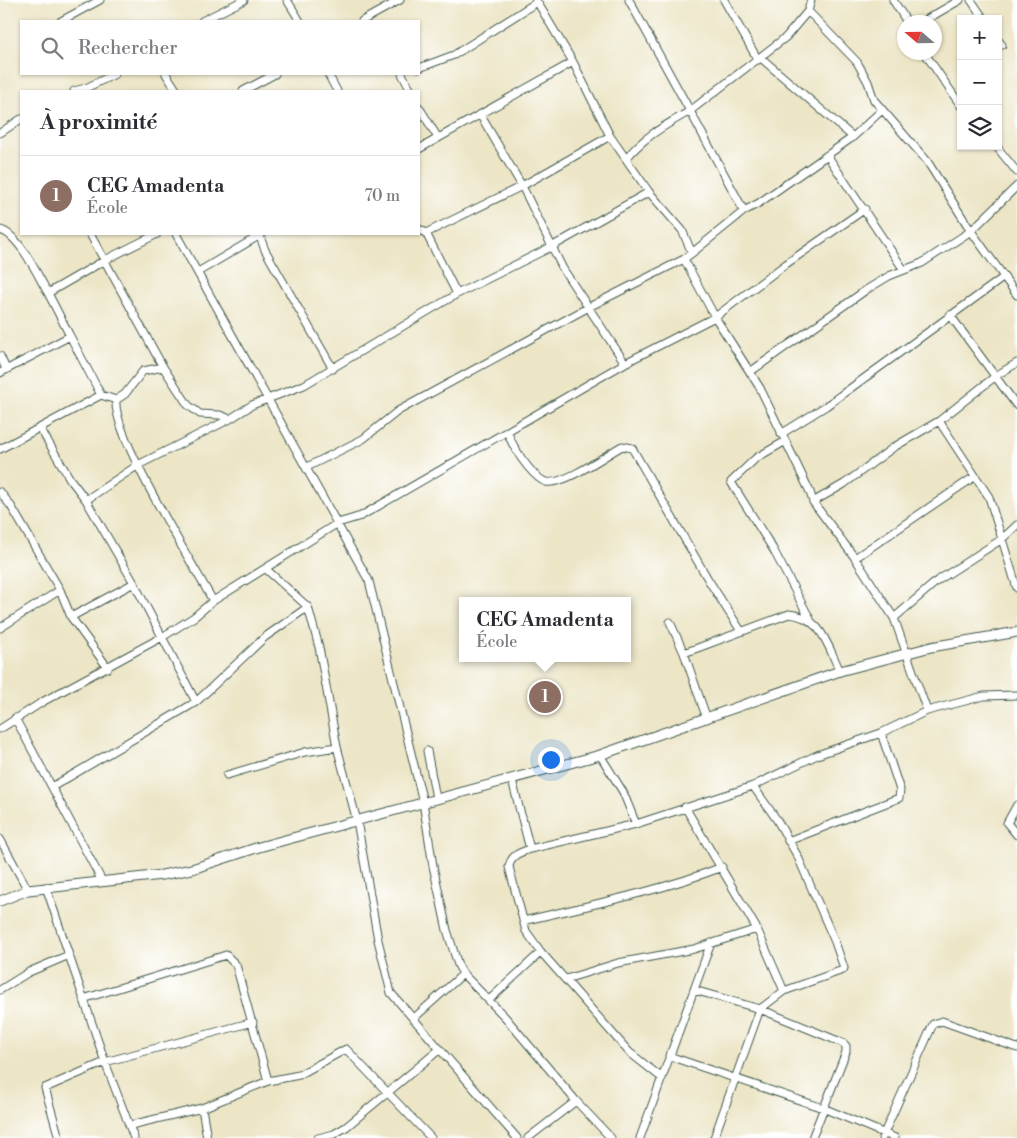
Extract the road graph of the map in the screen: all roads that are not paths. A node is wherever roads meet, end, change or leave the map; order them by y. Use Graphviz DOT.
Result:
graph roads {
  1 [pos="100,0"];
  2 [pos="244,0"];
  3 [pos="287,0"];
  4 [pos="400,0"];
  5 [pos="629,0"];
  6 [pos="724,0"];
  7 [pos="893,0"];
  8 [pos="960,0"];
  9 [pos="971,0"];
  10 [pos="537,1"];
  11 [pos="809,1"];
  12 [pos="808,11"];
  13 [pos="903,15"];
  14 [pos="934,15"];
  15 [pos="981,15"];
  16 [pos="373,19"];
  17 [pos="63,20"];
  18 [pos="204,20"];
  19 [pos="299,20"];
  20 [pos="759,59"];
  21 [pos="929,60"];
  22 [pos="573,62"];
  23 [pos="420,68"];
  24 [pos="114,75"];
  25 [pos="167,75"];
  26 [pos="273,75"];
  27 [pos="329,75"];
  28 [pos="405,75"];
  29 [pos="95,88"];
  30 [pos="81,90"];
  31 [pos="176,90"];
  32 [pos="245,90"];
  33 [pos="336,90"];
  34 [pos="411,90"];
  35 [pos="960,105"];
  36 [pos="420,109"];
  37 [pos="882,110"];
  38 [pos="690,111"];
  39 [pos="481,116"];
  40 [pos="20,120"];
  41 [pos="0,133"];
  42 [pos="610,136"];
  43 [pos="853,136"];
  44 [pos="438,138"];
  45 [pos="420,148"];
  46 [pos="999,150"];
  47 [pos="827,155"];
  48 [pos="626,159"];
  49 [pos="1017,172"];
  50 [pos="522,186"];
  51 [pos="1017,186"];
  52 [pos="649,192"];
  53 [pos="865,209"];
  54 [pos="744,210"];
  55 [pos="0,230"];
  56 [pos="420,230"];
  57 [pos="971,232"];
  58 [pos="426,233"];
  59 [pos="91,235"];
  60 [pos="155,235"];
  61 [pos="177,235"];
  62 [pos="258,235"];
  63 [pos="260,235"];
  64 [pos="553,246"];
  65 [pos="692,253"];
  66 [pos="684,259"];
  67 [pos="105,260"];
  68 [pos="904,270"];
  69 [pos="198,272"];
  70 [pos="1004,277"];
  71 [pos="48,293"];
  72 [pos="457,294"];
  73 [pos="1017,295"];
  74 [pos="589,307"];
  75 [pos="950,315"];
  76 [pos="715,317"];
  77 [pos="70,336"];
  78 [pos="0,356"];
  79 [pos="1017,363"];
  80 [pos="625,364"];
  81 [pos="163,367"];
  82 [pos="333,369"];
  83 [pos="3,371"];
  84 [pos="750,372"];
  85 [pos="997,376"];
  86 [pos="102,395"];
  87 [pos="269,399"];
  88 [pos="116,400"];
  89 [pos="1017,406"];
  90 [pos="230,419"];
  91 [pos="938,421"];
  92 [pos="40,428"];
  93 [pos="507,431"];
  94 [pos="781,434"];
  95 [pos="784,442"];
  96 [pos="0,449"];
  97 [pos="138,465"];
  98 [pos="307,467"];
  99 [pos="974,477"];
  100 [pos="0,492"];
  101 [pos="86,500"];
  102 [pos="813,502"];
  103 [pos="338,524"];
  104 [pos="1017,525"];
  105 [pos="1002,540"];
  106 [pos="854,558"];
  107 [pos="266,569"];
  108 [pos="134,583"];
  109 [pos="1017,588"];
  110 [pos="60,590"];
  111 [pos="213,601"];
  112 [pos="308,607"];
  113 [pos="71,617"];
  114 [pos="894,618"];
  115 [pos="810,619"];
  116 [pos="670,622"];
  117 [pos="0,628"];
  118 [pos="741,631"];
  119 [pos="1017,632"];
  120 [pos="164,636"];
  121 [pos="684,653"];
  122 [pos="906,654"];
  123 [pos="108,668"];
  124 [pos="840,671"];
  125 [pos="1017,695"];
  126 [pos="196,702"];
  127 [pos="926,711"];
  128 [pos="15,718"];
  129 [pos="707,719"];
  130 [pos="0,729"];
  131 [pos="881,733"];
  132 [pos="337,747"];
  133 [pos="427,751"];
  134 [pos="600,756"];
  135 [pos="227,775"];
  136 [pos="512,780"];
  137 [pos="753,786"];
  138 [pos="52,787"];
  139 [pos="436,798"];
  140 [pos="423,802"];
  141 [pos="1017,805"];
  142 [pos="685,807"];
  143 [pos="357,821"];
  144 [pos="636,824"];
  145 [pos="1017,835"];
  146 [pos="0,840"];
  147 [pos="788,841"];
  148 [pos="530,849"];
  149 [pos="722,867"];
  150 [pos="102,881"];
  151 [pos="46,888"];
  152 [pos="28,890"];
  153 [pos="0,901"];
  154 [pos="524,921"];
  155 [pos="757,928"];
  156 [pos="711,943"];
  157 [pos="541,952"];
  158 [pos="69,955"];
  159 [pos="464,974"];
  160 [pos="566,979"];
  161 [pos="0,990"];
  162 [pos="694,990"];
  163 [pos="784,991"];
  164 [pos="83,998"];
  165 [pos="489,1000"];
  166 [pos="760,1009"];
  167 [pos="412,1019"];
  168 [pos="253,1022"];
  169 [pos="1017,1048"];
  170 [pos="440,1050"];
  171 [pos="669,1056"];
  172 [pos="105,1062"];
  173 [pos="662,1078"];
  174 [pos="736,1078"];
  175 [pos="268,1081"];
  176 [pos="388,1093"];
  177 [pos="576,1101"];
  178 [pos="202,1108"];
  179 [pos="824,1108"];
  180 [pos="130,1125"];
  181 [pos="335,1136"];
  182 [pos="883,1136"];
  183 [pos="59,1138"];
  184 [pos="134,1138"];
  185 [pos="207,1138"];
  186 [pos="318,1138"];
  187 [pos="431,1138"];
  188 [pos="517,1138"];
  189 [pos="528,1138"];
  190 [pos="611,1138"];
  191 [pos="640,1138"];
  192 [pos="714,1138"];
  193 [pos="812,1138"];
  194 [pos="895,1138"];
  1 -- 17 [label="street"];
  2 -- 18 [label="street"];
  3 -- 19 [label="street"];
  4 -- 16 [label="street"];
  5 -- 38 [label="street"];
  6 -- 20 [label="street"];
  7 -- 13 [label="street"];
  8 -- 14 [label="street"];
  9 -- 15 [label="street"];
  10 -- 22 [label="street"];
  10 -- 23 [label="street"];
  11 -- 12 [label="street"];
  12 -- 20 [label="street"];
  12 -- 37 [label="street"];
  20 -- 38 [label="street"];
  20 -- 43 [label="street"];
  21 -- 35 [label="street"];
  22 -- 39 [label="street"];
  22 -- 42 [label="street"];
  24 -- 29 [label="street"];
  25 -- 31 [label="street"];
  26 -- 32 [label="street"];
  27 -- 33 [label="street"];
  28 -- 34 [label="street"];
  29 -- 30 [label="street"];
  36 -- 44 [label="street"];
  37 -- 43 [label="street"];
  37 -- 57 [label="street"];
  38 -- 48 [label="street"];
  38 -- 54 [label="street"];
  39 -- 44 [label="street"];
  39 -- 50 [label="street"];
  40 -- 41 [label="street"];
  42 -- 48 [label="street"];
  42 -- 50 [label="street"];
  43 -- 47 [label="street"];
  44 -- 45 [label="street"];
  46 -- 49 [label="street"];
  47 -- 53 [label="street"];
  47 -- 54 [label="street"];
  48 -- 52 [label="street"];
  50 -- 58 [label="street"];
  50 -- 64 [label="street"];
  51 -- 57 [label="street"];
  52 -- 64 [label="street"];
  52 -- 65 [label="street"];
  53 -- 68 [label="street"];
  53 -- 76 [label="street"];
  54 -- 65 [label="street"];
  55 -- 71 [label="street"];
  56 -- 58 [label="street"];
  57 -- 68 [label="street"];
  57 -- 70 [label="street"];
  58 -- 72 [label="street"];
  59 -- 67 [label="street"];
  60 -- 67 [label="street"];
  61 -- 69 [label="street"];
  62 -- 69 [label="street"];
  63 -- 82 [label="street"];
  64 -- 72 [label="street"];
  64 -- 74 [label="street"];
  65 -- 66 [label="street"];
  66 -- 74 [label="street"];
  66 -- 76 [label="street"];
  67 -- 71 [label="street"];
  67 -- 81 [label="street"];
  68 -- 84 [label="street"];
  69 -- 87 [label="street"];
  70 -- 73 [label="street"];
  70 -- 75 [label="street"];
  71 -- 77 [label="street"];
  72 -- 82 [label="street"];
  74 -- 80 [label="street"];
  74 -- 98 [label="street"];
  75 -- 85 [label="street"];
  75 -- 94 [label="street"];
  76 -- 80 [label="street"];
  76 -- 84 [label="street"];
  77 -- 83 [label="street"];
  77 -- 86 [label="street"];
  78 -- 83 [label="street"];
  79 -- 85 [label="street"];
  80 -- 93 [label="street"];
  81 -- 88 [label="street"];
  81 -- 90 [label="street"];
  82 -- 87 [label="street"];
  84 -- 94 [label="street"];
  85 -- 89 [label="street"];
  85 -- 91 [label="street"];
  86 -- 88 [label="street"];
  86 -- 92 [label="street"];
  87 -- 90 [label="street"];
  87 -- 98 [label="street"];
  88 -- 97 [label="street"];
  90 -- 97 [label="street"];
  91 -- 99 [label="street"];
  91 -- 102 [label="street"];
  92 -- 96 [label="street"];
  92 -- 101 [label="street"];
  93 -- 103 [label="street"];
  93 -- 118 [label="street"];
  94 -- 95 [label="street"];
  95 -- 102 [label="street"];
  95 -- 115 [label="street"];
  97 -- 101 [label="street"];
  97 -- 111 [label="street"];
  98 -- 103 [label="street"];
  99 -- 105 [label="street"];
  99 -- 106 [label="street"];
  100 -- 110 [label="street"];
  101 -- 108 [label="street"];
  102 -- 106 [label="street"];
  103 -- 107 [label="street"];
  103 -- 140 [label="street"];
  104 -- 105 [label="street"];
  105 -- 109 [label="street"];
  105 -- 114 [label="street"];
  106 -- 114 [label="street"];
  107 -- 111 [label="street"];
  107 -- 112 [label="street"];
  108 -- 113 [label="street"];
  108 -- 120 [label="street"];
  110 -- 113 [label="street"];
  110 -- 117 [label="street"];
  111 -- 120 [label="street"];
  112 -- 126 [label="street"];
  112 -- 132 [label="street"];
  113 -- 123 [label="street"];
  114 -- 122 [label="street"];
  115 -- 118 [label="street"];
  115 -- 124 [label="street"];
  116 -- 121 [label="street"];
  118 -- 121 [label="street"];
  119 -- 122 [label="street"];
  120 -- 123 [label="street"];
  120 -- 126 [label="street"];
  121 -- 129 [label="street"];
  122 -- 124 [label="street"];
  122 -- 127 [label="street"];
  123 -- 128 [label="street"];
  124 -- 129 [label="street"];
  125 -- 127 [label="street"];
  126 -- 138 [label="street"];
  127 -- 131 [label="street"];
  128 -- 130 [label="street"];
  128 -- 138 [label="street"];
  129 -- 134 [label="street"];
  131 -- 137 [label="street"];
  131 -- 147 [label="street"];
  132 -- 135 [label="street"];
  132 -- 143 [label="street"];
  133 -- 139 [label="street"];
  134 -- 136 [label="street"];
  134 -- 144 [label="street"];
  136 -- 139 [label="street"];
  136 -- 148 [label="street"];
  137 -- 142 [label="street"];
  137 -- 147 [label="street"];
  138 -- 150 [label="street"];
  139 -- 140 [label="street"];
  140 -- 143 [label="street"];
  140 -- 159 [label="street"];
  141 -- 145 [label="street"];
  142 -- 144 [label="street"];
  142 -- 149 [label="street"];
  143 -- 150 [label="street"];
  143 -- 167 [label="street"];
  144 -- 148 [label="street"];
  146 -- 152 [label="street"];
  147 -- 163 [label="street"];
  148 -- 154 [label="street"];
  149 -- 154 [label="street"];
  149 -- 155 [label="street"];
  150 -- 151 [label="street"];
  151 -- 152 [label="street"];
  151 -- 158 [label="street"];
  152 -- 153 [label="street"];
  154 -- 157 [label="street"];
  155 -- 156 [label="street"];
  155 -- 163 [label="street"];
  156 -- 160 [label="street"];
  156 -- 162 [label="street"];
  157 -- 160 [label="street"];
  157 -- 165 [label="street"];
  158 -- 161 [label="street"];
  158 -- 164 [label="street"];
  159 -- 165 [label="street"];
  159 -- 167 [label="street"];
  160 -- 173 [label="street"];
  162 -- 166 [label="street"];
  162 -- 171 [label="street"];
  163 -- 166 [label="street"];
  164 -- 168 [label="street"];
  164 -- 172 [label="street"];
  165 -- 177 [label="street"];
  166 -- 174 [label="street"];
  166 -- 179 [label="street"];
  167 -- 170 [label="street"];
  168 -- 172 [label="street"];
  168 -- 175 [label="street"];
  169 -- 182 [label="street"];
  170 -- 176 [label="street"];
  170 -- 188 [label="street"];
  171 -- 173 [label="street"];
  171 -- 174 [label="street"];
  172 -- 180 [label="street"];
  172 -- 183 [label="street"];
  173 -- 191 [label="street"];
  174 -- 179 [label="street"];
  174 -- 192 [label="street"];
  175 -- 176 [label="street"];
  175 -- 178 [label="street"];
  176 -- 181 [label="street"];
  176 -- 187 [label="street"];
  177 -- 189 [label="street"];
  177 -- 190 [label="street"];
  178 -- 180 [label="street"];
  178 -- 185 [label="street"];
  179 -- 182 [label="street"];
  179 -- 193 [label="street"];
  180 -- 184 [label="street"];
  181 -- 186 [label="street"];
  182 -- 194 [label="street"];
}
